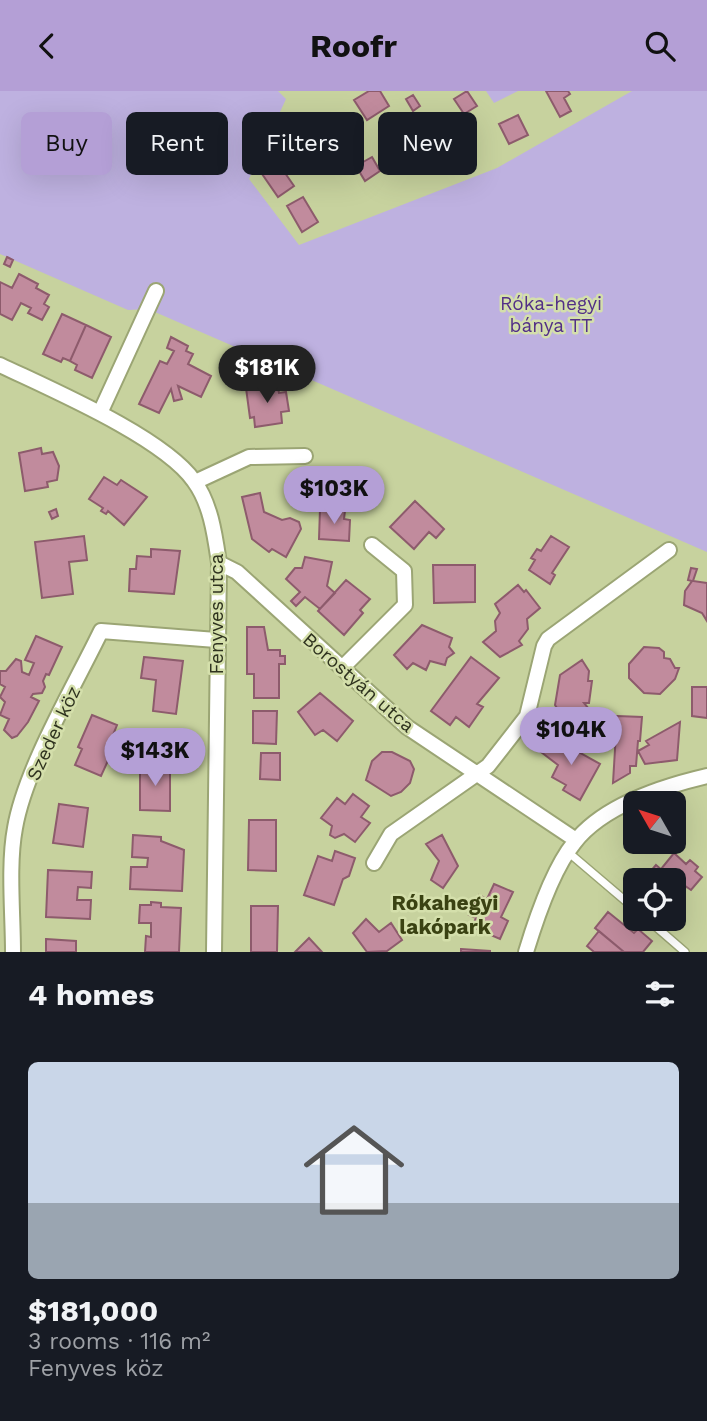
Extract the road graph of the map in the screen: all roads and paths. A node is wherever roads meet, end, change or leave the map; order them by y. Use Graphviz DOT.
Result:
graph roads {
  1 [pos="156,291"];
  2 [pos="0,365"];
  3 [pos="100,414"];
  4 [pos="305,456"];
  5 [pos="195,482"];
  6 [pos="372,545"];
  7 [pos="669,550"];
  8 [pos="219,563"];
  9 [pos="216,640"];
  10 [pos="342,668"];
  11 [pos="480,773"];
  12 [pos="707,776"];
  13 [pos="572,846"];
  14 [pos="374,863"];
  15 [pos="623,897"];
  16 [pos="661,931"];
  17 [pos="13,952"];
  18 [pos="215,952"];
  19 [pos="526,952"];
  20 [pos="685,952"];
  1 -- 3 [label="street"];
  2 -- 3 [label="street, Fenyves utca"];
  3 -- 5 [label="street, Fenyves utca"];
  4 -- 5 [label="street"];
  5 -- 8 [label="street, Fenyves utca"];
  6 -- 10 [label="street"];
  7 -- 11 [label="street"];
  8 -- 9 [label="street, Fenyves utca"];
  8 -- 10 [label="street, Borostyán utca"];
  9 -- 17 [label="street, Szeder köz"];
  9 -- 18 [label="street, Fenyves utca"];
  10 -- 11 [label="street, Borostyán utca"];
  11 -- 13 [label="street, Borostyán utca"];
  11 -- 14 [label="street"];
  12 -- 13 [label="street"];
  13 -- 15 [label="lane"];
  13 -- 19 [label="street"];
  16 -- 20 [label="lane"];
}
